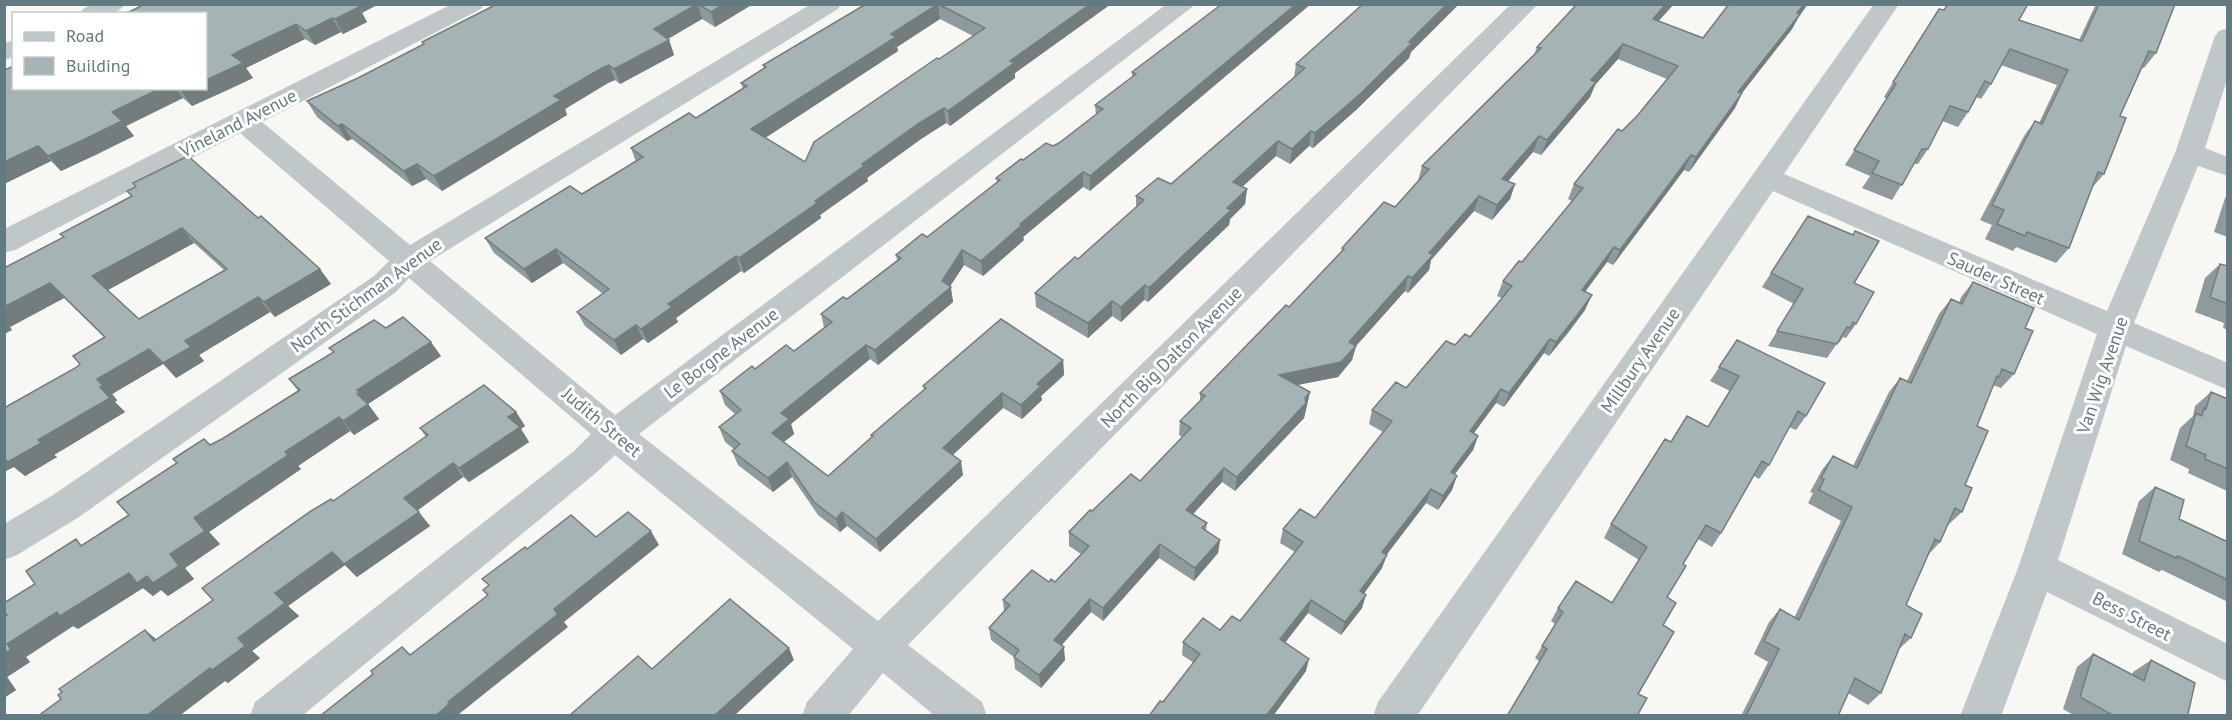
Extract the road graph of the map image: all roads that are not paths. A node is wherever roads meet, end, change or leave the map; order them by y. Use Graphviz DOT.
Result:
graph roads {
  1 [pos="113,4"];
  2 [pos="472,4"];
  3 [pos="829,4"];
  4 [pos="1184,4"];
  5 [pos="1526,4"];
  6 [pos="1887,4"];
  7 [pos="96,12"];
  8 [pos="2228,36"];
  9 [pos="243,121"];
  10 [pos="2189,153"];
  11 [pos="2228,167"];
  12 [pos="1766,177"];
  13 [pos="4,242"];
  14 [pos="408,260"];
  15 [pos="2115,330"];
  16 [pos="2228,376"];
  17 [pos="614,434"];
  18 [pos="4,544"];
  19 [pos="2037,568"];
  20 [pos="880,646"];
  21 [pos="2228,664"];
  22 [pos="270,716"];
  23 [pos="822,716"];
  24 [pos="967,716"];
  25 [pos="1393,716"];
  26 [pos="1980,716"];
  1 -- 7 [label="street"];
  2 -- 9 [label="street, Vineland Avenue"];
  3 -- 14 [label="street, North Stichman Avenue"];
  4 -- 17 [label="street, Le Borgne Avenue"];
  5 -- 20 [label="street, North Big Dalton Avenue"];
  6 -- 12 [label="street, Millbury Avenue"];
  8 -- 10 [label="street, Van Wig Avenue"];
  9 -- 13 [label="street, Vineland Avenue"];
  9 -- 14 [label="street, Judith Street"];
  10 -- 11 [label="street"];
  10 -- 15 [label="street, Van Wig Avenue"];
  12 -- 15 [label="street, Sauder Street"];
  12 -- 25 [label="street, Millbury Avenue"];
  14 -- 17 [label="street, Judith Street"];
  14 -- 18 [label="street, North Stichman Avenue"];
  15 -- 16 [label="street, Sauder Street"];
  15 -- 19 [label="street, Van Wig Avenue"];
  17 -- 20 [label="street, Judith Street"];
  17 -- 22 [label="street, Le Borgne Avenue"];
  19 -- 21 [label="street, Bess Street"];
  19 -- 26 [label="street, Van Wig Avenue"];
  20 -- 23 [label="street, North Big Dalton Avenue"];
  20 -- 24 [label="street, Judith Street"];
}
